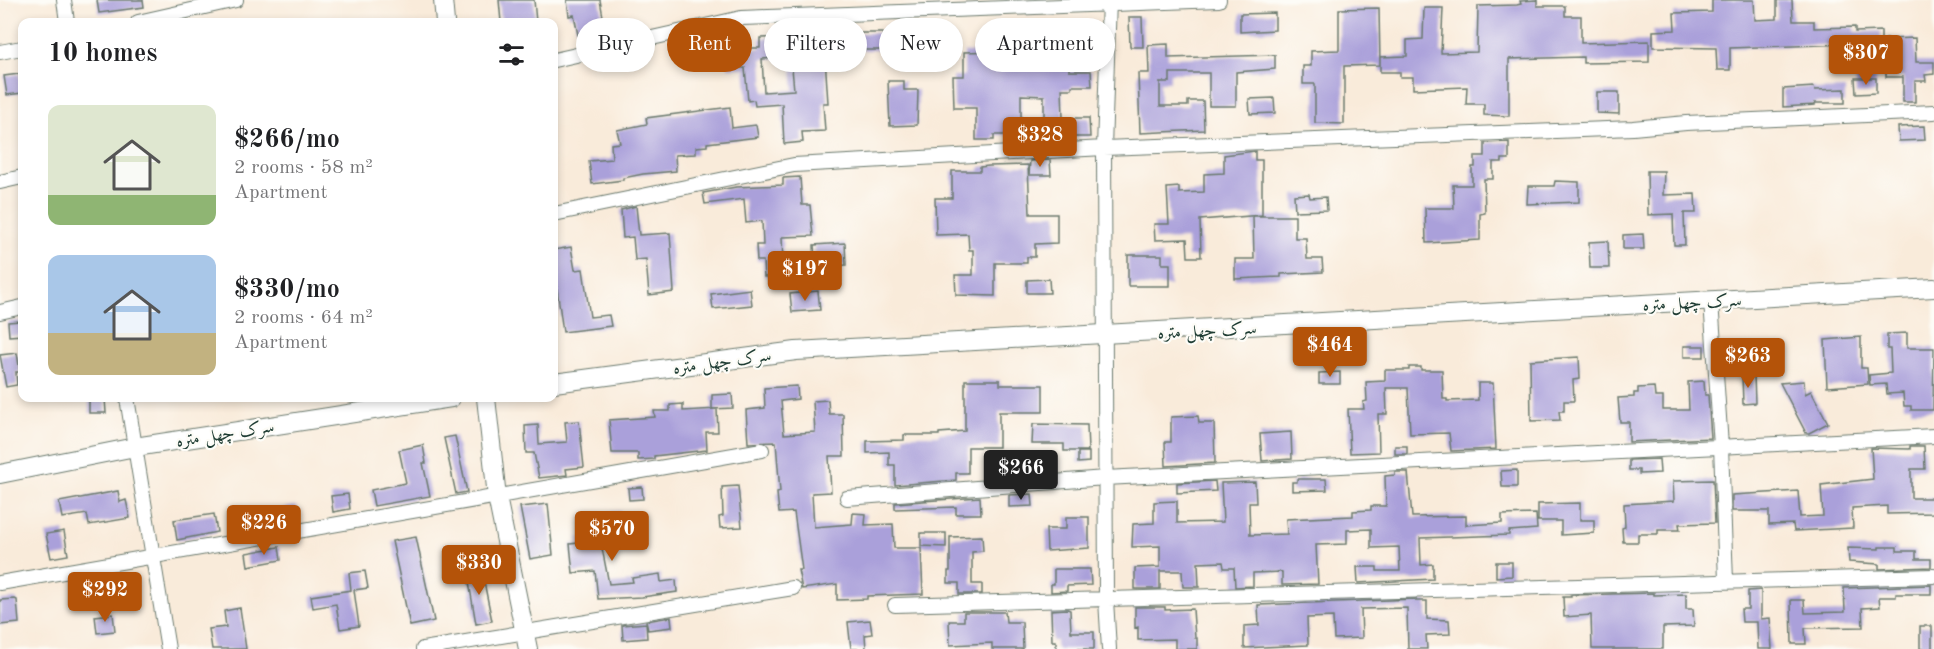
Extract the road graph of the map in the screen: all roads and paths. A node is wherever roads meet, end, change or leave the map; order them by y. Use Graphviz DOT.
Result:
graph roads {
  1 [pos="64,0"];
  2 [pos="236,0"];
  3 [pos="443,0"];
  4 [pos="1219,0"];
  5 [pos="1108,2"];
  6 [pos="66,18"];
  7 [pos="156,18"];
  8 [pos="445,18"];
  9 [pos="18,49"];
  10 [pos="0,52"];
  11 [pos="558,59"];
  12 [pos="1934,112"];
  13 [pos="1104,148"];
  14 [pos="18,178"];
  15 [pos="0,182"];
  16 [pos="558,213"];
  17 [pos="1934,288"];
  18 [pos="1711,301"];
  19 [pos="18,308"];
  20 [pos="0,312"];
  21 [pos="1105,335"];
  22 [pos="558,382"];
  23 [pos="128,402"];
  24 [pos="425,402"];
  25 [pos="486,402"];
  26 [pos="1934,436"];
  27 [pos="135,447"];
  28 [pos="1721,447"];
  29 [pos="762,450"];
  30 [pos="0,474"];
  31 [pos="1105,478"];
  32 [pos="497,497"];
  33 [pos="847,498"];
  34 [pos="153,556"];
  35 [pos="1934,576"];
  36 [pos="1726,581"];
  37 [pos="0,583"];
  38 [pos="793,588"];
  39 [pos="1106,600"];
  40 [pos="895,605"];
  41 [pos="527,640"];
  42 [pos="168,649"];
  43 [pos="423,649"];
  44 [pos="1109,649"];
  1 -- 6 [label="street"];
  2 -- 7 [label="street"];
  3 -- 8 [label="street"];
  4 -- 5 [label="street"];
  5 -- 11 [label="street"];
  5 -- 13 [label="street"];
  9 -- 10 [label="street"];
  12 -- 13 [label="street"];
  13 -- 16 [label="street"];
  13 -- 21 [label="street"];
  14 -- 15 [label="street"];
  17 -- 18 [label="street, سرک چهل متره"];
  18 -- 21 [label="street, سرک چهل متره"];
  18 -- 28 [label="street"];
  19 -- 20 [label="street"];
  21 -- 22 [label="street, سرک چهل متره"];
  21 -- 31 [label="street"];
  23 -- 27 [label="street"];
  24 -- 27 [label="street, سرک چهل متره"];
  25 -- 32 [label="street"];
  26 -- 28 [label="street"];
  27 -- 30 [label="street, سرک چهل متره"];
  27 -- 34 [label="street"];
  28 -- 31 [label="street"];
  28 -- 36 [label="street"];
  29 -- 32 [label="street"];
  31 -- 33 [label="street"];
  31 -- 39 [label="street"];
  32 -- 34 [label="street"];
  32 -- 41 [label="street"];
  34 -- 37 [label="street"];
  34 -- 42 [label="street"];
  35 -- 36 [label="street"];
  36 -- 39 [label="street"];
  38 -- 41 [label="street"];
  39 -- 40 [label="street"];
  39 -- 44 [label="street"];
  41 -- 43 [label="street"];
}
